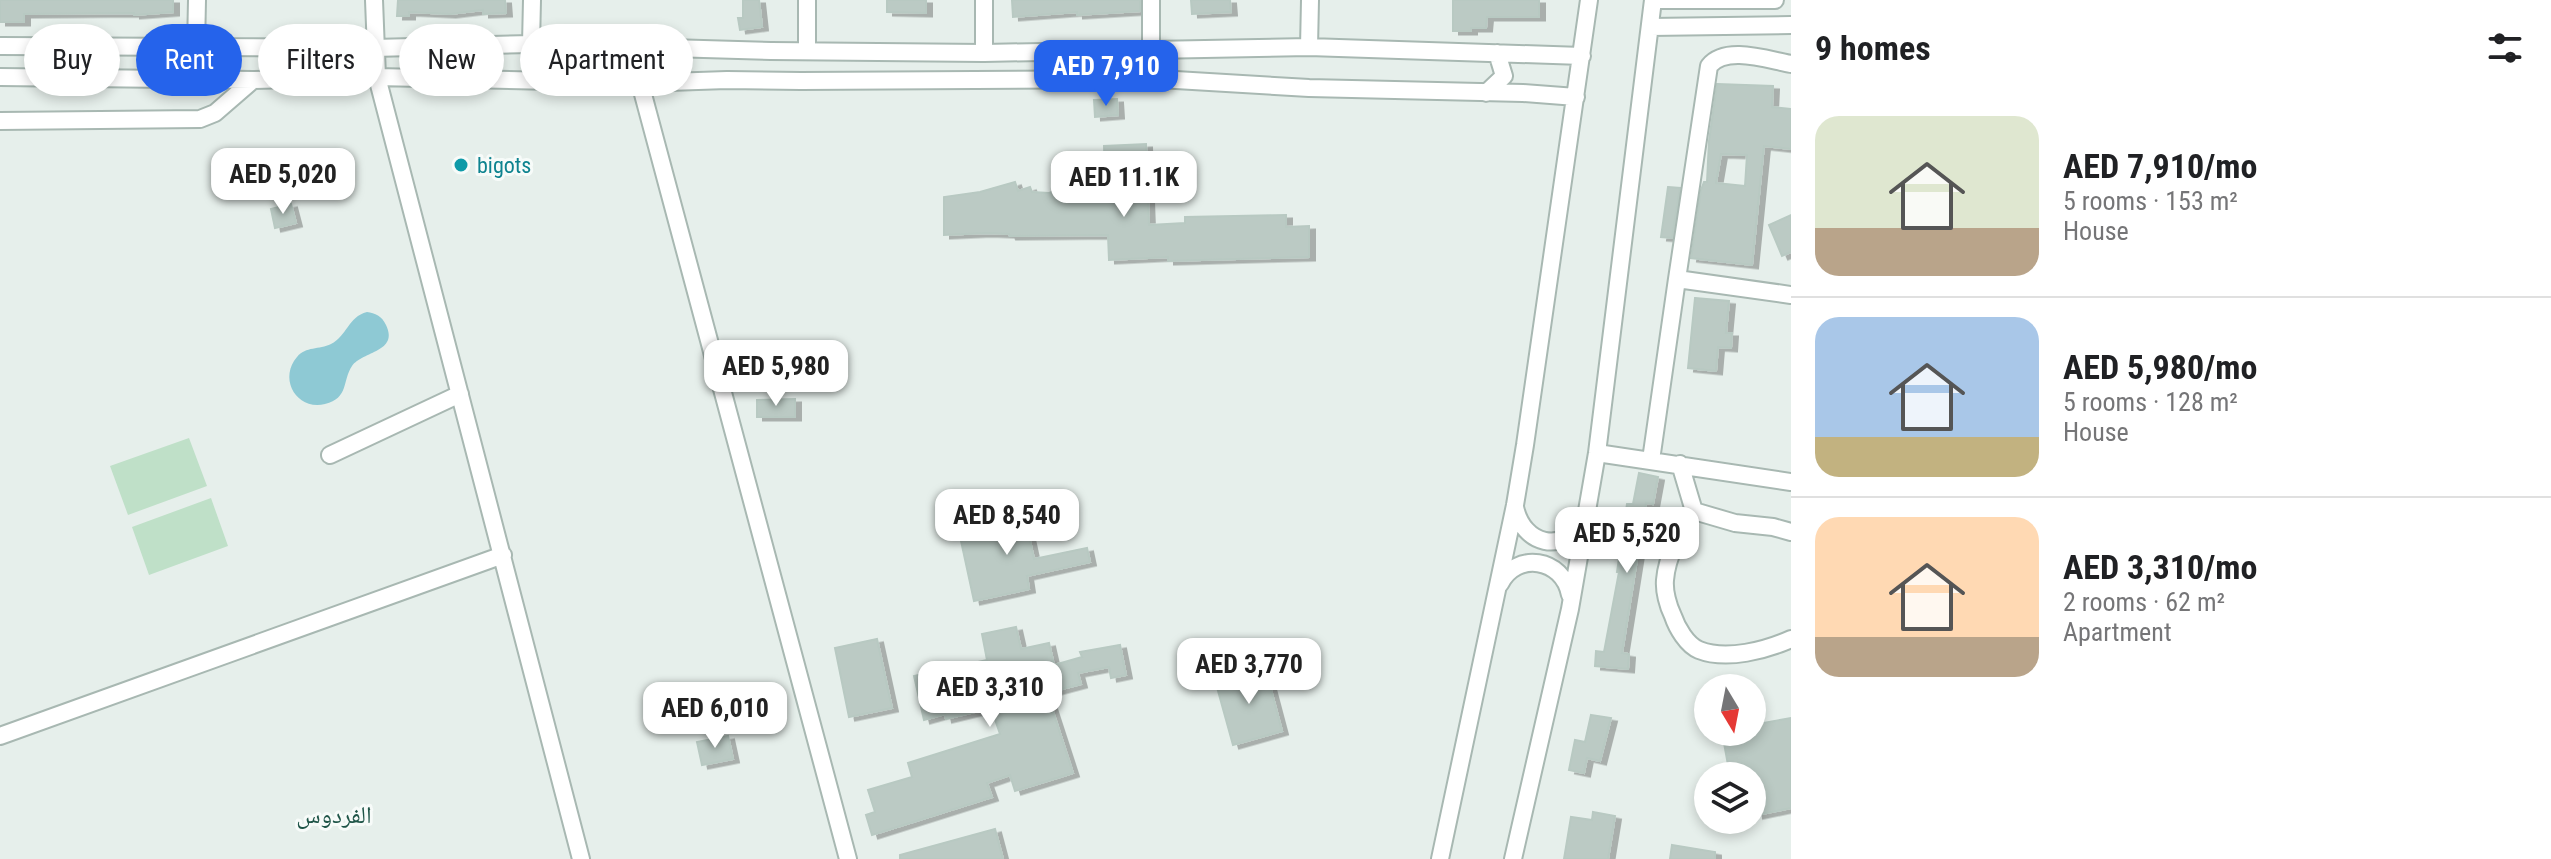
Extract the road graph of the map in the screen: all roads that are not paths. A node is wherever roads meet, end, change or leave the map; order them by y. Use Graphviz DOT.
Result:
graph roads {
  1 [pos="197,0"];
  2 [pos="374,0"];
  3 [pos="532,0"];
  4 [pos="807,0"];
  5 [pos="984,0"];
  6 [pos="1151,0"];
  7 [pos="1310,0"];
  8 [pos="1589,0"];
  9 [pos="1653,0"];
  10 [pos="1775,0"];
  11 [pos="196,24"];
  12 [pos="374,24"];
  13 [pos="531,24"];
  14 [pos="1791,25"];
  15 [pos="1650,27"];
  16 [pos="520,44"];
  17 [pos="0,46"];
  18 [pos="136,47"];
  19 [pos="1309,47"];
  20 [pos="383,48"];
  21 [pos="693,48"];
  22 [pos="807,51"];
  23 [pos="1151,52"];
  24 [pos="984,53"];
  25 [pos="1497,53"];
  26 [pos="1582,56"];
  27 [pos="1791,64"];
  28 [pos="0,77"];
  29 [pos="383,77"];
  30 [pos="253,80"];
  31 [pos="258,80"];
  32 [pos="520,80"];
  33 [pos="693,81"];
  34 [pos="1486,93"];
  35 [pos="382,96"];
  36 [pos="643,96"];
  37 [pos="1576,97"];
  38 [pos="0,121"];
  39 [pos="1677,279"];
  40 [pos="1791,295"];
  41 [pos="460,394"];
  42 [pos="1597,453"];
  43 [pos="330,455"];
  44 [pos="1651,460"];
  45 [pos="1680,464"];
  46 [pos="1791,482"];
  47 [pos="1515,505"];
  48 [pos="1694,511"];
  49 [pos="1586,517"];
  50 [pos="1791,532"];
  51 [pos="503,555"];
  52 [pos="1497,591"];
  53 [pos="1570,609"];
  54 [pos="1791,639"];
  55 [pos="0,736"];
  56 [pos="581,859"];
  57 [pos="848,859"];
  58 [pos="1440,859"];
  59 [pos="1513,859"];
  1 -- 11 [label="street"];
  2 -- 12 [label="street"];
  3 -- 13 [label="street"];
  4 -- 22 [label="street"];
  5 -- 24 [label="street"];
  6 -- 23 [label="street"];
  7 -- 19 [label="street"];
  8 -- 26 [label="street"];
  9 -- 10 [label="street"];
  9 -- 15 [label="street"];
  14 -- 15 [label="street"];
  15 -- 42 [label="street"];
  16 -- 20 [label="street"];
  17 -- 18 [label="street"];
  19 -- 23 [label="street"];
  19 -- 25 [label="street"];
  21 -- 22 [label="street"];
  22 -- 24 [label="street"];
  23 -- 24 [label="street"];
  25 -- 26 [label="street"];
  25 -- 34 [label="street"];
  26 -- 37 [label="street"];
  27 -- 39 [label="street"];
  28 -- 30 [label="street"];
  29 -- 32 [label="street"];
  30 -- 31 [label="street"];
  30 -- 38 [label="street"];
  33 -- 34 [label="street"];
  34 -- 37 [label="street"];
  35 -- 41 [label="street"];
  36 -- 57 [label="street"];
  37 -- 47 [label="street"];
  39 -- 40 [label="street"];
  39 -- 44 [label="street"];
  41 -- 43 [label="street"];
  41 -- 51 [label="street"];
  42 -- 44 [label="street"];
  42 -- 49 [label="street"];
  44 -- 45 [label="street"];
  45 -- 46 [label="street"];
  45 -- 48 [label="street"];
  47 -- 49 [label="street"];
  47 -- 52 [label="street"];
  48 -- 50 [label="street"];
  48 -- 54 [label="street"];
  49 -- 53 [label="street"];
  51 -- 55 [label="street"];
  51 -- 56 [label="street"];
  52 -- 53 [label="street"];
  52 -- 58 [label="street"];
  53 -- 59 [label="street"];
}
